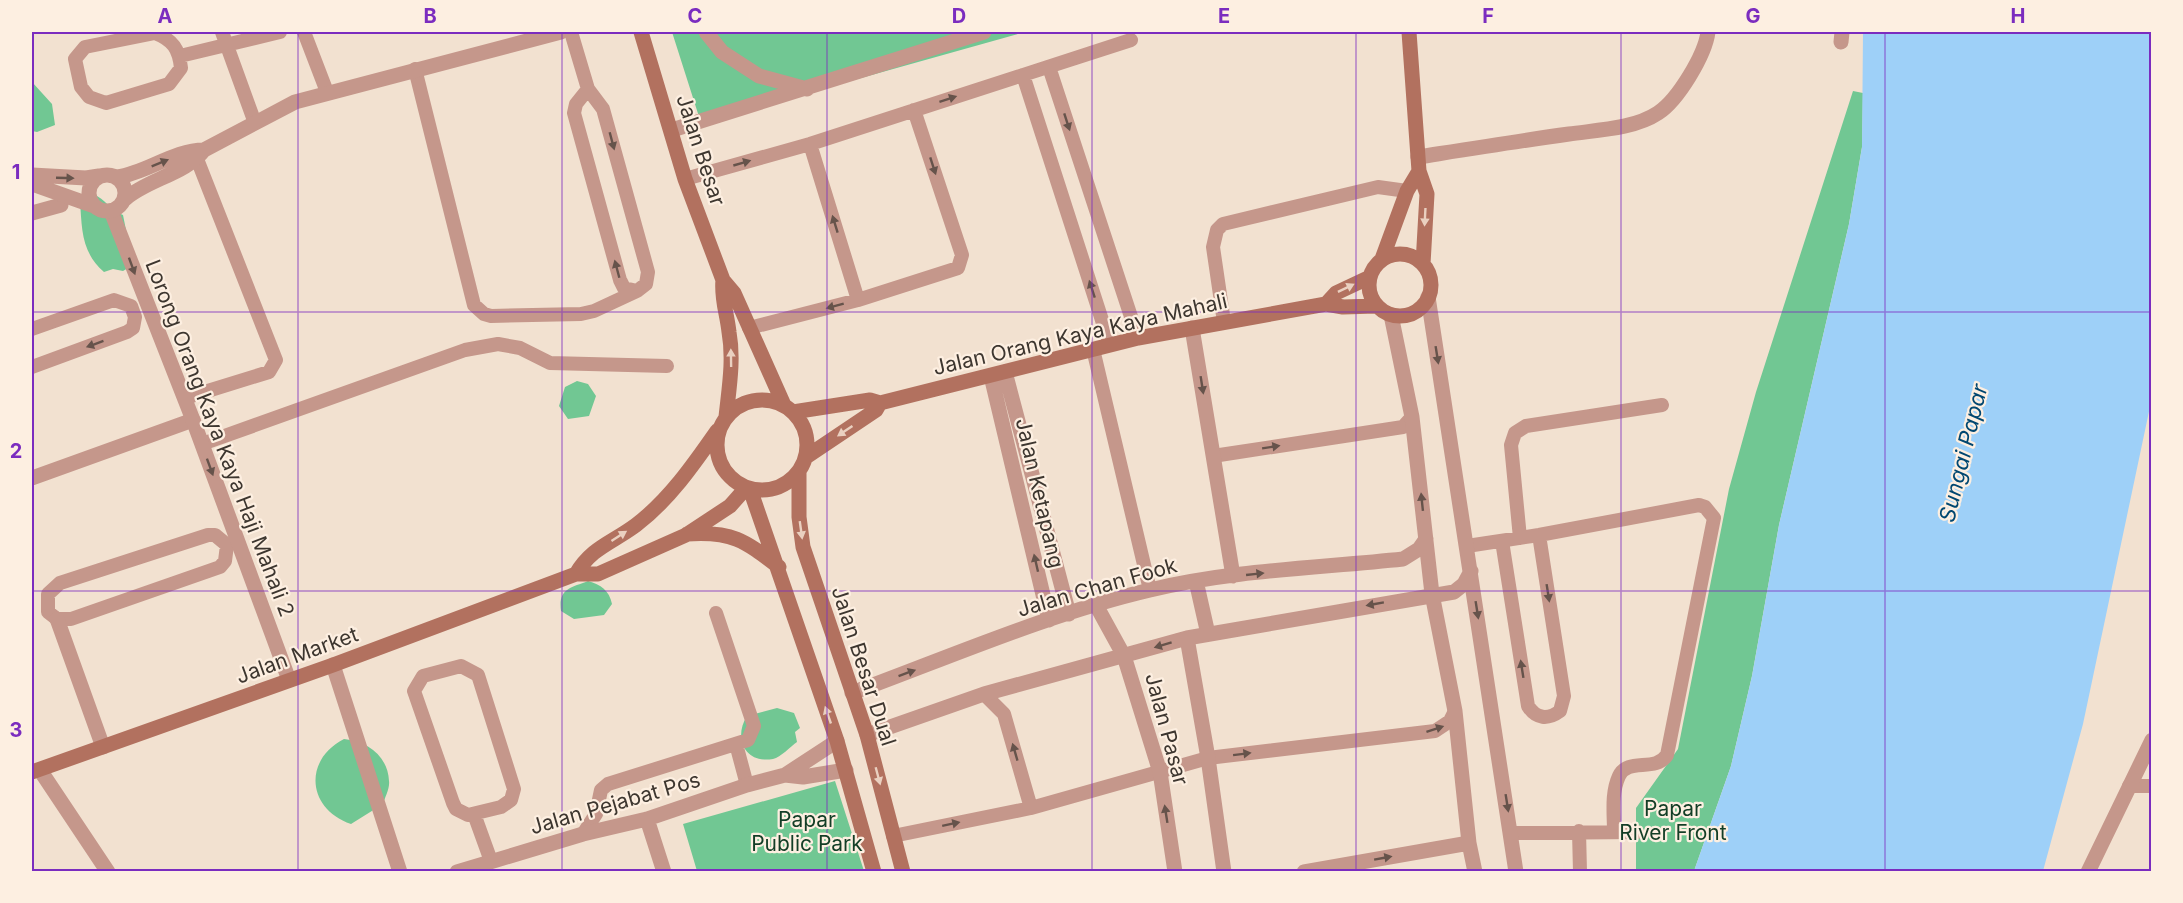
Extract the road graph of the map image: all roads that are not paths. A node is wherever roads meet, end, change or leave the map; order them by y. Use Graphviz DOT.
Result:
graph roads {
  1 [pos="280,32"];
  2 [pos="304,32"];
  3 [pos="561,32"];
  4 [pos="571,32"];
  5 [pos="642,32"];
  6 [pos="706,32"];
  7 [pos="984,32"];
  8 [pos="1409,32"];
  9 [pos="1707,32"];
  10 [pos="224,38"];
  11 [pos="1131,40"];
  12 [pos="180,56"];
  13 [pos="1049,67"];
  14 [pos="415,69"];
  15 [pos="1023,75"];
  16 [pos="807,89"];
  17 [pos="327,92"];
  18 [pos="584,94"];
  19 [pos="914,110"];
  20 [pos="255,123"];
  21 [pos="672,130"];
  22 [pos="810,144"];
  23 [pos="200,155"];
  24 [pos="1418,164"];
  25 [pos="32,175"];
  26 [pos="99,176"];
  27 [pos="117,177"];
  28 [pos="685,179"];
  29 [pos="32,184"];
  30 [pos="1407,191"];
  31 [pos="125,199"];
  32 [pos="61,205"];
  33 [pos="94,206"];
  34 [pos="111,211"];
  35 [pos="32,213"];
  36 [pos="1382,260"];
  37 [pos="1423,264"];
  38 [pos="1370,277"];
  39 [pos="723,280"];
  40 [pos="637,291"];
  41 [pos="1428,297"];
  42 [pos="858,300"];
  43 [pos="1326,304"];
  44 [pos="1376,306"];
  45 [pos="141,310"];
  46 [pos="1391,315"];
  47 [pos="1224,322"];
  48 [pos="749,328"];
  49 [pos="1192,328"];
  50 [pos="32,329"];
  51 [pos="1138,338"];
  52 [pos="1110,345"];
  53 [pos="1093,350"];
  54 [pos="666,366"];
  55 [pos="32,367"];
  56 [pos="998,374"];
  57 [pos="185,398"];
  58 [pos="880,403"];
  59 [pos="1662,405"];
  60 [pos="789,409"];
  61 [pos="1412,417"];
  62 [pos="193,420"];
  63 [pos="723,422"];
  64 [pos="202,444"];
  65 [pos="1213,456"];
  66 [pos="806,457"];
  67 [pos="799,472"];
  68 [pos="32,478"];
  69 [pos="748,488"];
  70 [pos="686,535"];
  71 [pos="1539,536"];
  72 [pos="1426,538"];
  73 [pos="1520,538"];
  74 [pos="1502,540"];
  75 [pos="232,543"];
  76 [pos="1467,546"];
  77 [pos="778,567"];
  78 [pos="1471,571"];
  79 [pos="576,574"];
  80 [pos="1233,576"];
  81 [pos="1196,581"];
  82 [pos="1150,590"];
  83 [pos="1432,594"];
  84 [pos="1096,605"];
  85 [pos="716,613"];
  86 [pos="1069,614"];
  87 [pos="57,619"];
  88 [pos="1049,620"];
  89 [pos="1208,634"];
  90 [pos="1187,638"];
  91 [pos="1124,656"];
  92 [pos="333,665"];
  93 [pos="289,680"];
  94 [pos="852,693"];
  95 [pos="984,694"];
  96 [pos="1455,711"];
  97 [pos="867,735"];
  98 [pos="2151,740"];
  99 [pos="837,741"];
  100 [pos="736,744"];
  101 [pos="103,747"];
  102 [pos="1208,758"];
  103 [pos="846,770"];
  104 [pos="36,771"];
  105 [pos="1160,772"];
  106 [pos="786,775"];
  107 [pos="747,785"];
  108 [pos="2129,786"];
  109 [pos="2151,786"];
  110 [pos="1031,808"];
  111 [pos="474,814"];
  112 [pos="647,819"];
  113 [pos="1579,831"];
  114 [pos="1614,832"];
  115 [pos="1637,832"];
  116 [pos="1512,833"];
  117 [pos="583,834"];
  118 [pos="893,836"];
  119 [pos="1469,843"];
  120 [pos="491,861"];
  121 [pos="108,872"];
  122 [pos="400,872"];
  123 [pos="457,872"];
  124 [pos="664,872"];
  125 [pos="874,872"];
  126 [pos="903,872"];
  127 [pos="1175,872"];
  128 [pos="1224,872"];
  129 [pos="1304,872"];
  130 [pos="1475,872"];
  131 [pos="1516,872"];
  132 [pos="1580,872"];
  133 [pos="2088,872"];
  1 -- 10 [label="lane"];
  2 -- 17 [label="lane"];
  3 -- 14 [label="street"];
  4 -- 18 [label="lane"];
  5 -- 21 [label="main road, Jalan Besar"];
  6 -- 16 [label="street"];
  7 -- 16 [label="street"];
  8 -- 24 [label="main road"];
  9 -- 24 [label="street"];
  10 -- 12 [label="lane"];
  10 -- 20 [label="lane"];
  11 -- 13 [label="lane"];
  12 -- 12 [label="lane"];
  13 -- 15 [label="lane"];
  13 -- 51 [label="lane, one-way"];
  14 -- 17 [label="street"];
  14 -- 40 [label="lane"];
  19 -- 15 [label="lane, one-way"];
  52 -- 15 [label="lane, one-way"];
  16 -- 21 [label="street"];
  17 -- 20 [label="street"];
  40 -- 18 [label="lane, one-way"];
  18 -- 40 [label="lane, one-way"];
  19 -- 22 [label="lane"];
  19 -- 42 [label="lane, one-way"];
  20 -- 23 [label="street"];
  21 -- 28 [label="main road, Jalan Besar"];
  28 -- 22 [label="lane, one-way"];
  42 -- 22 [label="lane, one-way"];
  27 -- 23 [label="street, one-way"];
  23 -- 31 [label="street"];
  23 -- 57 [label="lane"];
  24 -- 30 [label="main road"];
  24 -- 37 [label="main road, one-way"];
  25 -- 26 [label="street, one-way"];
  26 -- 27 [label="street"];
  26 -- 33 [label="street"];
  27 -- 31 [label="street"];
  28 -- 39 [label="main road, Jalan Besar"];
  29 -- 33 [label="street"];
  30 -- 36 [label="main road"];
  30 -- 47 [label="lane"];
  31 -- 34 [label="street"];
  32 -- 35 [label="street"];
  33 -- 34 [label="street"];
  34 -- 45 [label="street, Lorong Orang Kaya Kaya Haji Mahali 2, one-way"];
  36 -- 37 [label="main road"];
  36 -- 38 [label="main road"];
  37 -- 41 [label="main road"];
  43 -- 38 [label="main road, Jalan Orang Kaya Kaya Mahali, one-way"];
  38 -- 44 [label="main road"];
  39 -- 48 [label="main road, Jalan Besar"];
  63 -- 39 [label="main road, Jalan Besar, one-way"];
  41 -- 46 [label="main road"];
  41 -- 76 [label="street, one-way"];
  42 -- 48 [label="lane, one-way"];
  43 -- 44 [label="main road, Jalan Orang Kaya Kaya Mahali"];
  43 -- 47 [label="main road, Jalan Orang Kaya Kaya Mahali"];
  44 -- 46 [label="main road"];
  45 -- 50 [label="lane"];
  45 -- 55 [label="lane, one-way"];
  45 -- 57 [label="street, Lorong Orang Kaya Kaya Haji Mahali 2"];
  46 -- 61 [label="street"];
  47 -- 49 [label="main road, Jalan Orang Kaya Kaya Mahali"];
  48 -- 60 [label="main road, Jalan Besar"];
  49 -- 51 [label="main road, Jalan Orang Kaya Kaya Mahali"];
  49 -- 65 [label="street, one-way"];
  51 -- 52 [label="main road, Jalan Orang Kaya Kaya Mahali"];
  52 -- 53 [label="main road, Jalan Orang Kaya Kaya Mahali"];
  53 -- 56 [label="main road, Jalan Orang Kaya Kaya Mahali"];
  53 -- 82 [label="lane"];
  54 -- 64 [label="lane"];
  56 -- 58 [label="main road, Jalan Orang Kaya Kaya Mahali"];
  56 -- 86 [label="street, Jalan Ketapang"];
  88 -- 56 [label="street, Jalan Ketapang, one-way"];
  57 -- 62 [label="street, Lorong Orang Kaya Kaya Haji Mahali 2"];
  58 -- 60 [label="main road, Jalan Orang Kaya Kaya Mahali"];
  58 -- 66 [label="main road, Jalan Orang Kaya Kaya Mahali, one-way"];
  59 -- 73 [label="lane"];
  60 -- 63 [label="main road"];
  60 -- 66 [label="main road"];
  65 -- 61 [label="lane, one-way"];
  72 -- 61 [label="street, one-way"];
  62 -- 64 [label="street, Lorong Orang Kaya Kaya Haji Mahali 2"];
  62 -- 68 [label="street"];
  63 -- 69 [label="main road"];
  79 -- 63 [label="main road, Jalan Market, one-way"];
  64 -- 75 [label="street, Lorong Orang Kaya Kaya Haji Mahali 2, one-way"];
  65 -- 80 [label="street"];
  66 -- 67 [label="main road"];
  67 -- 69 [label="main road"];
  67 -- 94 [label="main road, Jalan Besar Dual, one-way"];
  69 -- 70 [label="main road, Jalan Market"];
  69 -- 77 [label="main road"];
  70 -- 77 [label="main road"];
  70 -- 79 [label="main road, Jalan Market"];
  71 -- 73 [label="lane"];
  71 -- 74 [label="lane, one-way"];
  71 -- 114 [label="lane"];
  80 -- 72 [label="street, Jalan Chan Fook, one-way"];
  72 -- 83 [label="street"];
  73 -- 74 [label="lane"];
  74 -- 76 [label="lane"];
  75 -- 87 [label="lane"];
  75 -- 87 [label="lane"];
  75 -- 93 [label="street, Lorong Orang Kaya Kaya Haji Mahali 2"];
  76 -- 78 [label="street"];
  99 -- 77 [label="main road, one-way"];
  78 -- 83 [label="street"];
  78 -- 116 [label="street, one-way"];
  79 -- 92 [label="main road, Jalan Market"];
  80 -- 81 [label="street, Jalan Chan Fook"];
  81 -- 82 [label="street, Jalan Chan Fook"];
  81 -- 89 [label="street"];
  82 -- 84 [label="street, Jalan Chan Fook"];
  83 -- 89 [label="street, one-way"];
  83 -- 96 [label="street"];
  84 -- 86 [label="street, Jalan Chan Fook"];
  84 -- 91 [label="street, Jalan Pasar"];
  85 -- 100 [label="lane"];
  86 -- 88 [label="street, Jalan Chan Fook"];
  87 -- 101 [label="street"];
  94 -- 88 [label="street, Jalan Chan Fook, one-way"];
  89 -- 90 [label="street"];
  90 -- 91 [label="street, one-way"];
  90 -- 102 [label="street, Jalan Pasar"];
  91 -- 95 [label="street"];
  91 -- 105 [label="street, Jalan Pasar"];
  92 -- 93 [label="main road, Jalan Market"];
  92 -- 122 [label="street"];
  93 -- 101 [label="main road, Jalan Market"];
  94 -- 97 [label="main road, Jalan Besar Dual"];
  95 -- 97 [label="street"];
  110 -- 95 [label="lane, one-way"];
  102 -- 96 [label="lane, one-way"];
  96 -- 119 [label="street"];
  97 -- 118 [label="main road, Jalan Besar Dual, one-way"];
  98 -- 108 [label="street"];
  99 -- 103 [label="main road"];
  99 -- 106 [label="street, Jalan Pejabat Pos"];
  100 -- 107 [label="lane"];
  100 -- 117 [label="lane"];
  101 -- 104 [label="main road, Jalan Market"];
  102 -- 105 [label="lane"];
  102 -- 128 [label="street, Jalan Pasar"];
  103 -- 106 [label="street, Jalan Pejabat Pos"];
  103 -- 125 [label="main road"];
  104 -- 121 [label="street"];
  105 -- 110 [label="lane"];
  127 -- 105 [label="street, Jalan Pasar, one-way"];
  106 -- 107 [label="street, Jalan Pejabat Pos"];
  107 -- 112 [label="street, Jalan Pejabat Pos"];
  108 -- 109 [label="lane"];
  108 -- 133 [label="street"];
  118 -- 110 [label="lane, one-way"];
  111 -- 111 [label="lane"];
  111 -- 120 [label="lane"];
  112 -- 117 [label="street, Jalan Pejabat Pos"];
  112 -- 124 [label="street"];
  113 -- 114 [label="lane"];
  113 -- 116 [label="lane"];
  113 -- 132 [label="lane"];
  114 -- 115 [label="lane"];
  116 -- 131 [label="street"];
  117 -- 120 [label="street, Jalan Pejabat Pos"];
  118 -- 126 [label="main road, Jalan Besar Dual"];
  129 -- 119 [label="street, one-way"];
  119 -- 130 [label="street"];
  120 -- 123 [label="street, Jalan Pejabat Pos"];
}
